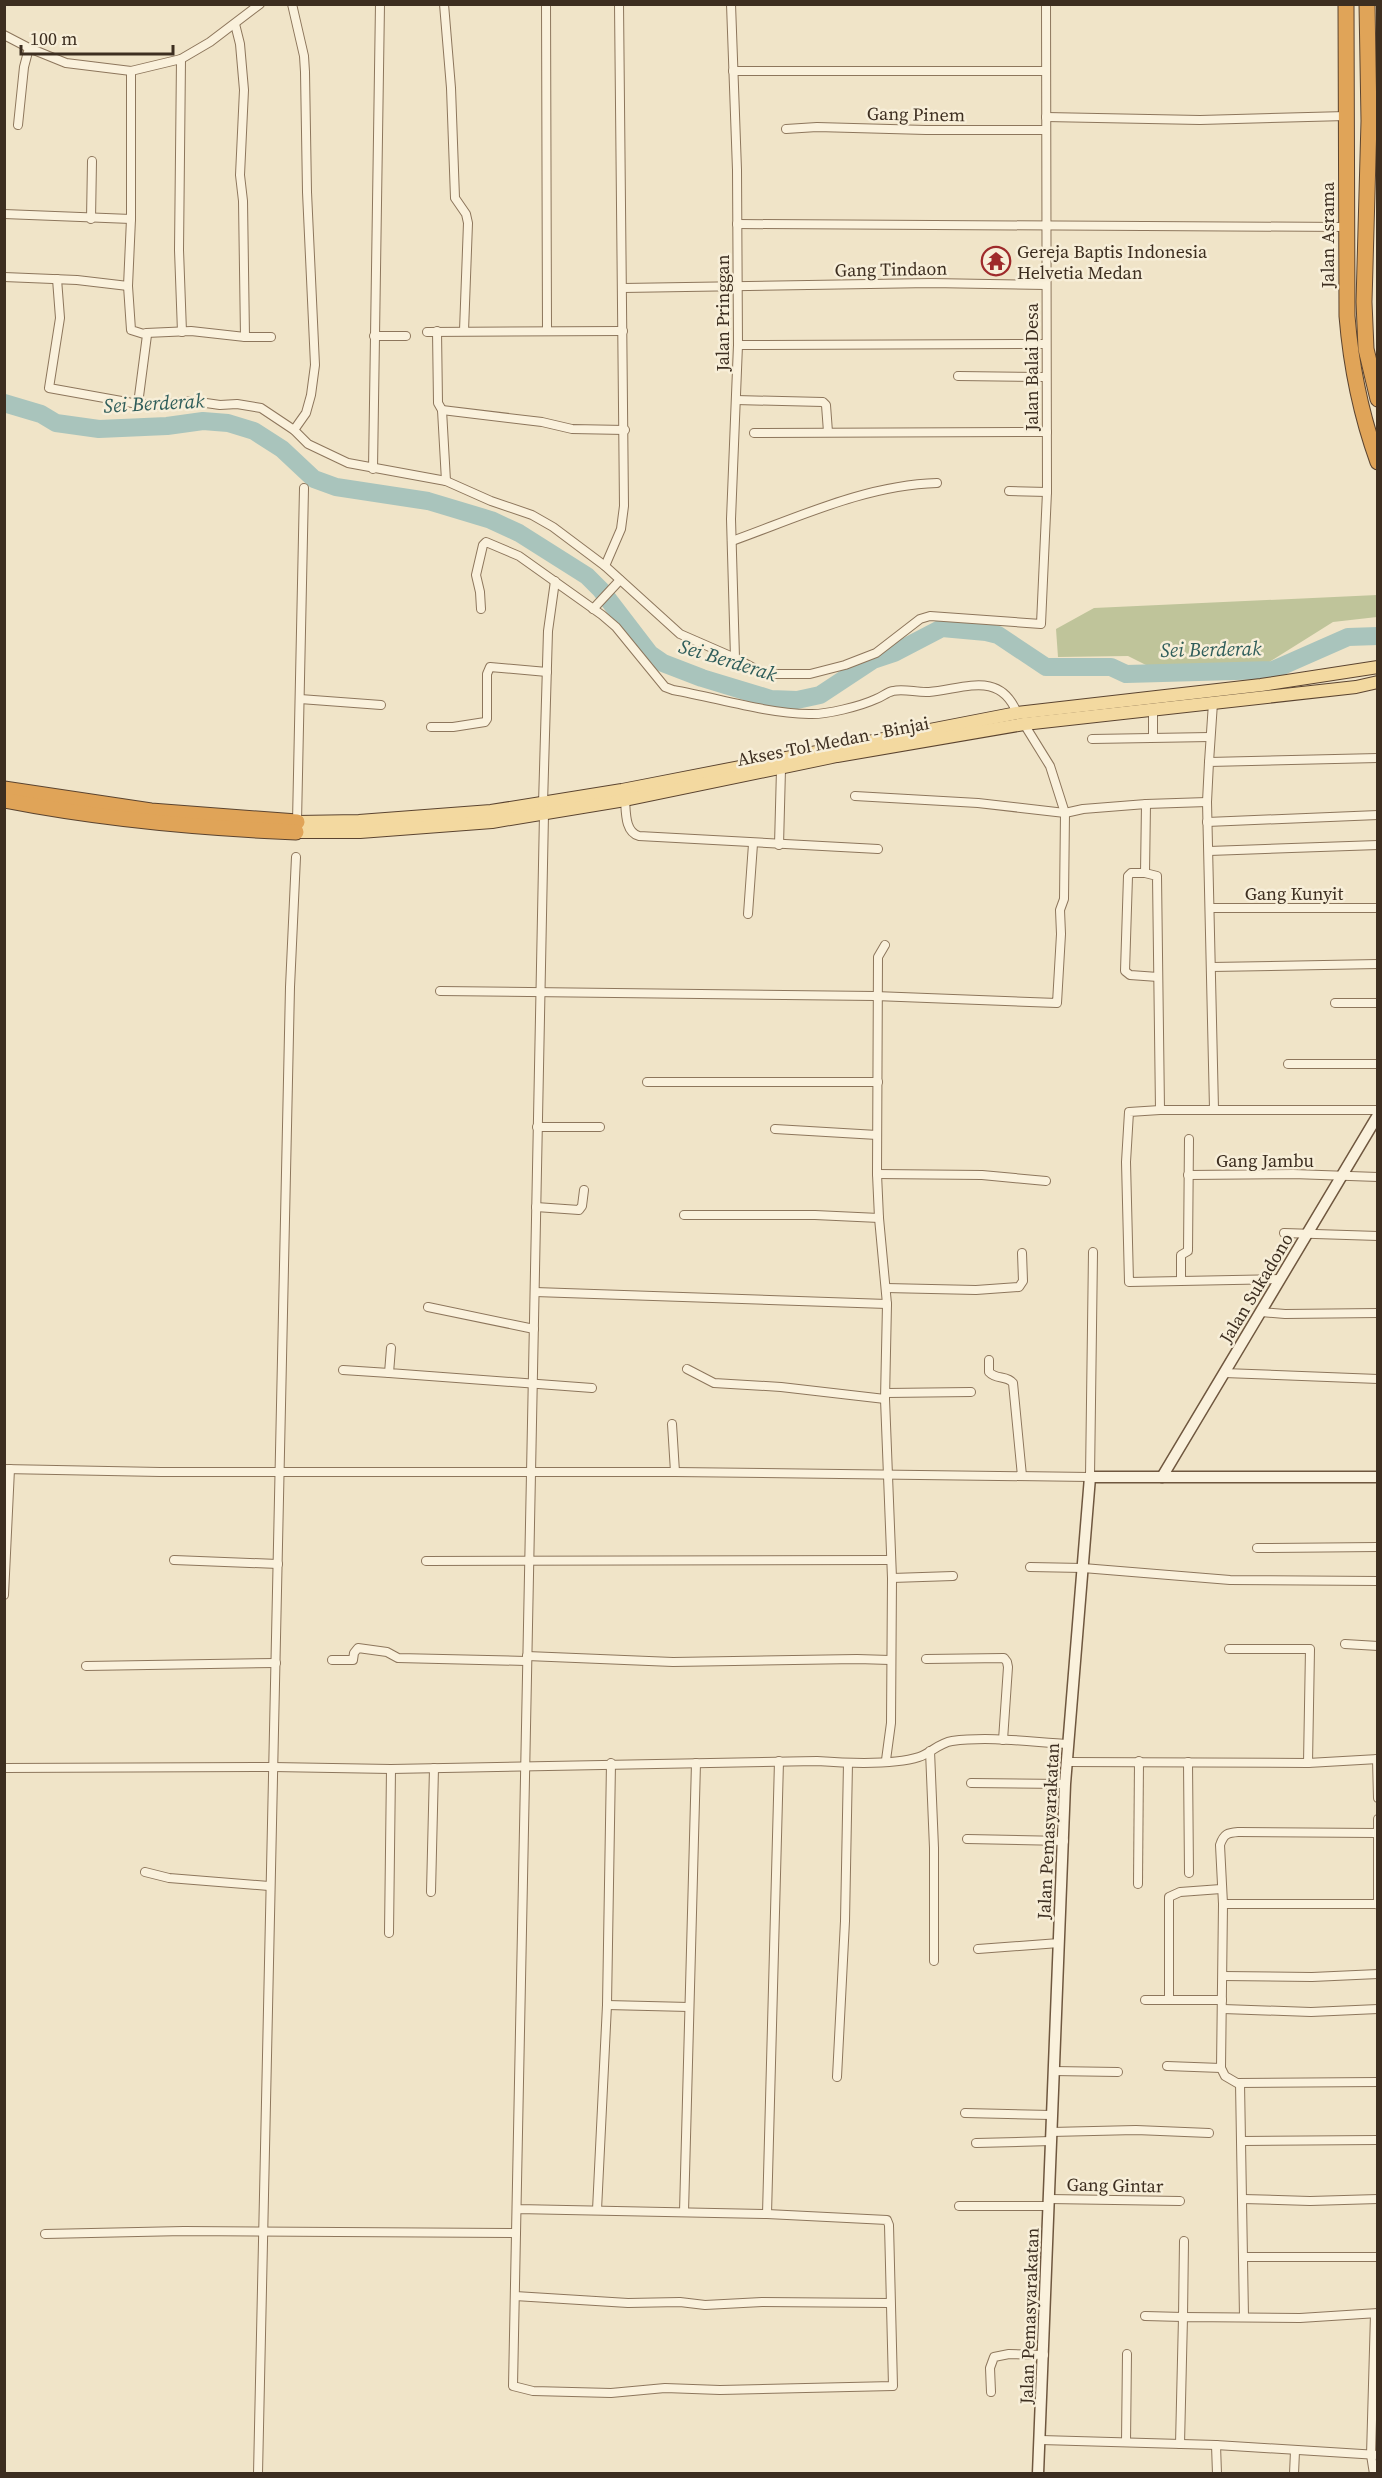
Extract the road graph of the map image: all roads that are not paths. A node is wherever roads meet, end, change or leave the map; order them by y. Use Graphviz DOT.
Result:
graph roads {
  1 [pos="261,4"];
  2 [pos="292,4"];
  3 [pos="380,4"];
  4 [pos="444,4"];
  5 [pos="546,4"];
  6 [pos="619,4"];
  7 [pos="731,4"];
  8 [pos="1046,4"];
  9 [pos="1346,4"];
  10 [pos="1367,4"];
  11 [pos="235,24"];
  12 [pos="4,35"];
  13 [pos="29,48"];
  14 [pos="181,59"];
  15 [pos="131,71"];
  16 [pos="733,71"];
  17 [pos="1045,71"];
  18 [pos="1346,116"];
  19 [pos="1046,117"];
  20 [pos="18,125"];
  21 [pos="786,129"];
  22 [pos="1046,130"];
  23 [pos="92,161"];
  24 [pos="4,214"];
  25 [pos="91,219"];
  26 [pos="131,219"];
  27 [pos="737,224"];
  28 [pos="1046,226"];
  29 [pos="1347,226"];
  30 [pos="4,277"];
  31 [pos="57,279"];
  32 [pos="1046,285"];
  33 [pos="128,286"];
  34 [pos="737,286"];
  35 [pos="623,288"];
  36 [pos="547,330"];
  37 [pos="437,331"];
  38 [pos="464,331"];
  39 [pos="182,332"];
  40 [pos="426,332"];
  41 [pos="623,332"];
  42 [pos="146,333"];
  43 [pos="374,336"];
  44 [pos="406,336"];
  45 [pos="245,337"];
  46 [pos="271,337"];
  47 [pos="1046,344"];
  48 [pos="738,345"];
  49 [pos="958,376"];
  50 [pos="1046,377"];
  51 [pos="1377,399"];
  52 [pos="736,400"];
  53 [pos="138,404"];
  54 [pos="442,410"];
  55 [pos="294,430"];
  56 [pos="625,430"];
  57 [pos="828,432"];
  58 [pos="1047,432"];
  59 [pos="754,433"];
  60 [pos="1377,462"];
  61 [pos="373,468"];
  62 [pos="446,481"];
  63 [pos="937,483"];
  64 [pos="304,488"];
  65 [pos="1009,491"];
  66 [pos="1047,492"];
  67 [pos="732,541"];
  68 [pos="605,566"];
  69 [pos="555,581"];
  70 [pos="618,582"];
  71 [pos="595,606"];
  72 [pos="481,609"];
  73 [pos="735,658"];
  74 [pos="1377,667"];
  75 [pos="547,672"];
  76 [pos="1377,683"];
  77 [pos="300,699"];
  78 [pos="1213,703"];
  79 [pos="1153,704"];
  80 [pos="381,705"];
  81 [pos="1017,713"];
  82 [pos="1024,724"];
  83 [pos="431,727"];
  84 [pos="1153,737"];
  85 [pos="1210,737"];
  86 [pos="1092,739"];
  87 [pos="1377,758"];
  88 [pos="1209,762"];
  89 [pos="781,768"];
  90 [pos="701,779"];
  91 [pos="4,789"];
  92 [pos="855,796"];
  93 [pos="4,800"];
  94 [pos="625,800"];
  95 [pos="1207,802"];
  96 [pos="1146,804"];
  97 [pos="544,809"];
  98 [pos="1065,813"];
  99 [pos="1377,815"];
  100 [pos="1207,822"];
  101 [pos="297,827"];
  102 [pos="753,844"];
  103 [pos="779,845"];
  104 [pos="1377,845"];
  105 [pos="878,849"];
  106 [pos="1209,851"];
  107 [pos="296,857"];
  108 [pos="1145,873"];
  109 [pos="1210,908"];
  110 [pos="1377,908"];
  111 [pos="748,915"];
  112 [pos="885,945"];
  113 [pos="1377,963"];
  114 [pos="1211,967"];
  115 [pos="1158,977"];
  116 [pos="440,991"];
  117 [pos="540,993"];
  118 [pos="879,997"];
  119 [pos="1335,1003"];
  120 [pos="1377,1003"];
  121 [pos="1288,1064"];
  122 [pos="1377,1064"];
  123 [pos="647,1082"];
  124 [pos="878,1082"];
  125 [pos="1214,1109"];
  126 [pos="1160,1110"];
  127 [pos="1377,1110"];
  128 [pos="1377,1115"];
  129 [pos="537,1127"];
  130 [pos="600,1127"];
  131 [pos="775,1129"];
  132 [pos="877,1135"];
  133 [pos="1189,1138"];
  134 [pos="877,1174"];
  135 [pos="1188,1175"];
  136 [pos="1342,1176"];
  137 [pos="1377,1177"];
  138 [pos="1046,1181"];
  139 [pos="584,1190"];
  140 [pos="536,1207"];
  141 [pos="684,1215"];
  142 [pos="879,1218"];
  143 [pos="1284,1233"];
  144 [pos="1308,1234"];
  145 [pos="1377,1236"];
  146 [pos="1093,1252"];
  147 [pos="1022,1253"];
  148 [pos="1280,1279"];
  149 [pos="1180,1280"];
  150 [pos="886,1288"];
  151 [pos="535,1292"];
  152 [pos="887,1304"];
  153 [pos="428,1307"];
  154 [pos="1262,1312"];
  155 [pos="1377,1313"];
  156 [pos="534,1329"];
  157 [pos="391,1348"];
  158 [pos="989,1360"];
  159 [pos="687,1369"];
  160 [pos="343,1370"];
  161 [pos="389,1373"];
  162 [pos="1224,1373"];
  163 [pos="1377,1379"];
  164 [pos="531,1382"];
  165 [pos="592,1388"];
  166 [pos="971,1392"];
  167 [pos="885,1396"];
  168 [pos="672,1424"];
  169 [pos="7,1469"];
  170 [pos="279,1471"];
  171 [pos="675,1472"];
  172 [pos="530,1473"];
  173 [pos="889,1475"];
  174 [pos="1022,1476"];
  175 [pos="1090,1477"];
  176 [pos="1162,1477"];
  177 [pos="1377,1477"];
  178 [pos="1377,1547"];
  179 [pos="1257,1548"];
  180 [pos="174,1560"];
  181 [pos="529,1560"];
  182 [pos="891,1560"];
  183 [pos="426,1561"];
  184 [pos="278,1564"];
  185 [pos="1029,1567"];
  186 [pos="1083,1568"];
  187 [pos="953,1576"];
  188 [pos="892,1578"];
  189 [pos="1377,1581"];
  190 [pos="4,1595"];
  191 [pos="1345,1644"];
  192 [pos="1377,1646"];
  193 [pos="1229,1649"];
  194 [pos="527,1658"];
  195 [pos="926,1659"];
  196 [pos="332,1660"];
  197 [pos="890,1660"];
  198 [pos="276,1663"];
  199 [pos="86,1666"];
  200 [pos="1003,1740"];
  201 [pos="1069,1744"];
  202 [pos="930,1750"];
  203 [pos="886,1760"];
  204 [pos="1377,1760"];
  205 [pos="779,1761"];
  206 [pos="1139,1761"];
  207 [pos="1067,1762"];
  208 [pos="1188,1762"];
  209 [pos="1308,1762"];
  210 [pos="611,1763"];
  211 [pos="696,1763"];
  212 [pos="848,1763"];
  213 [pos="526,1765"];
  214 [pos="273,1767"];
  215 [pos="4,1768"];
  216 [pos="391,1768"];
  217 [pos="434,1768"];
  218 [pos="971,1784"];
  219 [pos="1065,1784"];
  220 [pos="1377,1798"];
  221 [pos="1377,1819"];
  222 [pos="1377,1833"];
  223 [pos="967,1839"];
  224 [pos="1064,1841"];
  225 [pos="145,1872"];
  226 [pos="1189,1873"];
  227 [pos="1138,1884"];
  228 [pos="269,1886"];
  229 [pos="1377,1888"];
  230 [pos="1221,1889"];
  231 [pos="431,1892"];
  232 [pos="1223,1904"];
  233 [pos="1377,1905"];
  234 [pos="389,1933"];
  235 [pos="1059,1944"];
  236 [pos="978,1949"];
  237 [pos="934,1961"];
  238 [pos="1377,1974"];
  239 [pos="1223,1976"];
  240 [pos="1145,2000"];
  241 [pos="1169,2000"];
  242 [pos="1222,2004"];
  243 [pos="607,2005"];
  244 [pos="690,2007"];
  245 [pos="1377,2009"];
  246 [pos="1167,2066"];
  247 [pos="1221,2068"];
  248 [pos="1053,2071"];
  249 [pos="1118,2072"];
  250 [pos="837,2077"];
  251 [pos="1377,2082"];
  252 [pos="1240,2083"];
  253 [pos="965,2113"];
  254 [pos="1051,2115"];
  255 [pos="1209,2133"];
  256 [pos="1051,2137"];
  257 [pos="1377,2140"];
  258 [pos="1242,2141"];
  259 [pos="976,2143"];
  260 [pos="1243,2199"];
  261 [pos="1377,2199"];
  262 [pos="1180,2201"];
  263 [pos="1049,2202"];
  264 [pos="959,2206"];
  265 [pos="517,2209"];
  266 [pos="597,2210"];
  267 [pos="684,2212"];
  268 [pos="767,2214"];
  269 [pos="262,2232"];
  270 [pos="516,2233"];
  271 [pos="45,2234"];
  272 [pos="1184,2241"];
  273 [pos="1244,2257"];
  274 [pos="1377,2258"];
  275 [pos="515,2296"];
  276 [pos="890,2302"];
  277 [pos="1376,2314"];
  278 [pos="1145,2316"];
  279 [pos="1183,2317"];
  280 [pos="1244,2317"];
  281 [pos="1127,2354"];
  282 [pos="1044,2355"];
  283 [pos="991,2392"];
  284 [pos="1041,2440"];
  285 [pos="1126,2442"];
  286 [pos="1180,2444"];
  287 [pos="1216,2445"];
  288 [pos="1295,2451"];
  289 [pos="1374,2455"];
  290 [pos="258,2474"];
  291 [pos="1038,2474"];
  292 [pos="1216,2474"];
  293 [pos="1294,2474"];
  294 [pos="1374,2474"];
  1 -- 11 [label="street"];
  2 -- 55 [label="street"];
  3 -- 43 [label="street"];
  4 -- 38 [label="street"];
  5 -- 36 [label="street"];
  6 -- 35 [label="street"];
  7 -- 16 [label="street, Jalan Pringgan"];
  8 -- 17 [label="street, Jalan Balai Desa"];
  9 -- 18 [label="highway, Jalan Asrama"];
  10 -- 51 [label="highway, Jalan Asrama"];
  11 -- 14 [label="street"];
  11 -- 45 [label="street"];
  12 -- 13 [label="street"];
  13 -- 15 [label="street"];
  13 -- 20 [label="street"];
  14 -- 15 [label="street"];
  14 -- 39 [label="street"];
  15 -- 26 [label="street"];
  16 -- 17 [label="street"];
  16 -- 27 [label="street, Jalan Pringgan"];
  17 -- 19 [label="street, Jalan Balai Desa"];
  18 -- 19 [label="street"];
  18 -- 29 [label="highway, Jalan Asrama"];
  19 -- 22 [label="street, Jalan Balai Desa"];
  21 -- 22 [label="street, Gang Pinem"];
  22 -- 28 [label="street, Jalan Balai Desa"];
  23 -- 25 [label="street"];
  24 -- 25 [label="street"];
  25 -- 26 [label="street"];
  26 -- 33 [label="street"];
  27 -- 28 [label="street"];
  27 -- 34 [label="street, Jalan Pringgan"];
  28 -- 29 [label="street"];
  28 -- 32 [label="street, Jalan Balai Desa"];
  29 -- 60 [label="highway, Jalan Asrama"];
  30 -- 31 [label="street"];
  31 -- 33 [label="street"];
  31 -- 53 [label="street"];
  32 -- 34 [label="street, Gang Tindaon"];
  32 -- 47 [label="street, Jalan Balai Desa"];
  33 -- 42 [label="street"];
  34 -- 35 [label="street, Gang Tindaon"];
  34 -- 48 [label="street, Jalan Pringgan"];
  35 -- 41 [label="street"];
  36 -- 38 [label="street"];
  36 -- 41 [label="street"];
  37 -- 38 [label="street"];
  37 -- 40 [label="street"];
  37 -- 54 [label="street"];
  39 -- 42 [label="street"];
  39 -- 45 [label="street"];
  41 -- 56 [label="street"];
  42 -- 53 [label="street"];
  43 -- 44 [label="street"];
  43 -- 61 [label="street"];
  45 -- 46 [label="street"];
  47 -- 48 [label="street"];
  47 -- 50 [label="street, Jalan Balai Desa"];
  48 -- 52 [label="street, Jalan Pringgan"];
  49 -- 50 [label="street"];
  50 -- 58 [label="street, Jalan Balai Desa"];
  52 -- 57 [label="street"];
  52 -- 67 [label="street, Jalan Pringgan"];
  53 -- 55 [label="street"];
  54 -- 56 [label="street"];
  54 -- 62 [label="street"];
  55 -- 61 [label="street"];
  56 -- 68 [label="street"];
  57 -- 58 [label="street"];
  57 -- 59 [label="street"];
  58 -- 66 [label="street, Jalan Balai Desa"];
  61 -- 62 [label="street"];
  62 -- 68 [label="street"];
  63 -- 67 [label="street"];
  64 -- 77 [label="street"];
  65 -- 66 [label="street"];
  66 -- 73 [label="street, Jalan Balai Desa"];
  67 -- 73 [label="street, Jalan Pringgan"];
  68 -- 70 [label="street"];
  69 -- 71 [label="street"];
  69 -- 72 [label="street"];
  69 -- 75 [label="street"];
  70 -- 71 [label="street"];
  70 -- 73 [label="street"];
  71 -- 81 [label="street"];
  74 -- 79 [label="main road, Akses Tol Medan - Binjai"];
  75 -- 83 [label="street"];
  75 -- 97 [label="street"];
  76 -- 78 [label="main road, Akses Tol Medan - Binjai"];
  77 -- 80 [label="street"];
  77 -- 101 [label="street"];
  78 -- 79 [label="main road, Akses Tol Medan - Binjai"];
  78 -- 85 [label="street"];
  79 -- 81 [label="main road, Akses Tol Medan - Binjai"];
  79 -- 82 [label="main road, Akses Tol Medan - Binjai"];
  79 -- 84 [label="street"];
  81 -- 90 [label="main road, Akses Tol Medan - Binjai"];
  82 -- 89 [label="main road, Akses Tol Medan - Binjai"];
  82 -- 98 [label="street"];
  84 -- 85 [label="street"];
  84 -- 86 [label="street"];
  85 -- 88 [label="street"];
  87 -- 88 [label="street"];
  88 -- 95 [label="street"];
  89 -- 90 [label="main road, Akses Tol Medan - Binjai"];
  89 -- 103 [label="street"];
  90 -- 94 [label="main road, Akses Tol Medan - Binjai"];
  90 -- 97 [label="main road, Akses Tol Medan - Binjai"];
  91 -- 101 [label="highway"];
  92 -- 98 [label="street"];
  93 -- 101 [label="highway"];
  94 -- 97 [label="main road, Akses Tol Medan - Binjai"];
  94 -- 102 [label="street"];
  95 -- 96 [label="street"];
  95 -- 100 [label="street"];
  96 -- 98 [label="street"];
  96 -- 108 [label="street"];
  97 -- 101 [label="main road, Akses Tol Medan - Binjai"];
  97 -- 117 [label="street"];
  98 -- 118 [label="street"];
  99 -- 100 [label="street"];
  100 -- 106 [label="street"];
  102 -- 103 [label="street"];
  102 -- 111 [label="street"];
  103 -- 105 [label="street"];
  104 -- 106 [label="street"];
  106 -- 109 [label="street"];
  107 -- 170 [label="street"];
  108 -- 115 [label="street"];
  108 -- 115 [label="street"];
  109 -- 110 [label="street, Gang Kunyit"];
  109 -- 114 [label="street"];
  112 -- 118 [label="street"];
  113 -- 114 [label="street"];
  114 -- 125 [label="street"];
  115 -- 126 [label="street"];
  116 -- 117 [label="street"];
  117 -- 118 [label="street"];
  117 -- 129 [label="street"];
  118 -- 124 [label="street"];
  119 -- 120 [label="street"];
  121 -- 122 [label="street"];
  123 -- 124 [label="street"];
  124 -- 132 [label="street"];
  125 -- 126 [label="street"];
  125 -- 127 [label="street"];
  126 -- 149 [label="street"];
  128 -- 136 [label="street, Jalan Sukadono"];
  129 -- 130 [label="street"];
  129 -- 140 [label="street"];
  131 -- 132 [label="street"];
  132 -- 134 [label="street"];
  133 -- 135 [label="street"];
  134 -- 138 [label="street"];
  134 -- 142 [label="street"];
  135 -- 136 [label="street, Gang Jambu"];
  135 -- 149 [label="street"];
  136 -- 137 [label="street, Gang Jambu"];
  136 -- 144 [label="street, Jalan Sukadono"];
  139 -- 140 [label="street"];
  140 -- 151 [label="street"];
  141 -- 142 [label="street"];
  142 -- 150 [label="street"];
  143 -- 144 [label="street"];
  144 -- 145 [label="street"];
  144 -- 148 [label="street, Jalan Sukadono"];
  146 -- 175 [label="street"];
  147 -- 150 [label="street"];
  148 -- 149 [label="street"];
  148 -- 154 [label="street, Jalan Sukadono"];
  150 -- 152 [label="street"];
  151 -- 152 [label="street"];
  151 -- 156 [label="street"];
  152 -- 167 [label="street"];
  153 -- 156 [label="street"];
  154 -- 155 [label="street"];
  154 -- 162 [label="street, Jalan Sukadono"];
  156 -- 164 [label="street"];
  157 -- 161 [label="street"];
  158 -- 174 [label="street"];
  159 -- 167 [label="street"];
  160 -- 161 [label="street"];
  161 -- 164 [label="street"];
  162 -- 163 [label="street"];
  162 -- 176 [label="street, Jalan Sukadono"];
  164 -- 165 [label="street"];
  164 -- 172 [label="street"];
  166 -- 167 [label="street"];
  167 -- 173 [label="street"];
  168 -- 171 [label="street"];
  169 -- 170 [label="street"];
  169 -- 190 [label="street"];
  170 -- 172 [label="street"];
  170 -- 184 [label="street"];
  171 -- 172 [label="street"];
  171 -- 173 [label="street"];
  172 -- 181 [label="street"];
  173 -- 174 [label="street"];
  173 -- 182 [label="street"];
  174 -- 175 [label="street"];
  175 -- 176 [label="street"];
  175 -- 186 [label="street, Jalan Pemasyarakatan"];
  176 -- 177 [label="street"];
  178 -- 179 [label="street"];
  180 -- 184 [label="street"];
  181 -- 182 [label="street"];
  181 -- 183 [label="street"];
  181 -- 194 [label="street"];
  182 -- 188 [label="street"];
  184 -- 198 [label="street"];
  185 -- 186 [label="street"];
  186 -- 189 [label="street"];
  186 -- 201 [label="street, Jalan Pemasyarakatan"];
  187 -- 188 [label="street"];
  188 -- 197 [label="street"];
  191 -- 192 [label="street"];
  193 -- 209 [label="street"];
  194 -- 196 [label="street"];
  194 -- 197 [label="street"];
  194 -- 213 [label="street"];
  195 -- 200 [label="street"];
  197 -- 203 [label="street"];
  198 -- 199 [label="street"];
  198 -- 214 [label="street"];
  200 -- 201 [label="street"];
  200 -- 202 [label="street"];
  201 -- 207 [label="street, Jalan Pemasyarakatan"];
  202 -- 203 [label="street"];
  202 -- 237 [label="street"];
  203 -- 212 [label="street"];
  204 -- 209 [label="street"];
  204 -- 220 [label="street"];
  205 -- 211 [label="street"];
  205 -- 212 [label="street"];
  205 -- 268 [label="street"];
  206 -- 207 [label="street"];
  206 -- 208 [label="street"];
  206 -- 227 [label="street"];
  207 -- 219 [label="street, Jalan Pemasyarakatan"];
  208 -- 209 [label="street"];
  208 -- 226 [label="street"];
  210 -- 211 [label="street"];
  210 -- 213 [label="street"];
  210 -- 243 [label="street"];
  211 -- 244 [label="street"];
  212 -- 250 [label="street"];
  213 -- 217 [label="street"];
  213 -- 265 [label="street"];
  214 -- 215 [label="street"];
  214 -- 216 [label="street"];
  214 -- 228 [label="street"];
  216 -- 217 [label="street"];
  216 -- 234 [label="street"];
  217 -- 231 [label="street"];
  218 -- 219 [label="street"];
  219 -- 224 [label="street, Jalan Pemasyarakatan"];
  221 -- 222 [label="street"];
  222 -- 229 [label="street"];
  222 -- 230 [label="street"];
  223 -- 224 [label="street"];
  224 -- 235 [label="street, Jalan Pemasyarakatan"];
  225 -- 228 [label="street"];
  228 -- 269 [label="street"];
  229 -- 233 [label="street"];
  230 -- 232 [label="street"];
  230 -- 241 [label="street"];
  232 -- 233 [label="street"];
  232 -- 239 [label="street"];
  235 -- 236 [label="street"];
  235 -- 248 [label="street, Jalan Pemasyarakatan"];
  238 -- 239 [label="street"];
  239 -- 242 [label="street"];
  240 -- 241 [label="street"];
  241 -- 242 [label="street"];
  242 -- 245 [label="street"];
  242 -- 247 [label="street"];
  243 -- 244 [label="street"];
  243 -- 266 [label="street"];
  244 -- 267 [label="street"];
  246 -- 247 [label="street"];
  247 -- 252 [label="street"];
  248 -- 249 [label="street"];
  248 -- 254 [label="street, Jalan Pemasyarakatan"];
  251 -- 252 [label="street"];
  252 -- 258 [label="street"];
  253 -- 254 [label="street"];
  254 -- 256 [label="street, Jalan Pemasyarakatan"];
  255 -- 256 [label="street"];
  256 -- 259 [label="street"];
  256 -- 263 [label="street, Jalan Pemasyarakatan"];
  257 -- 258 [label="street"];
  258 -- 260 [label="street"];
  260 -- 261 [label="street"];
  260 -- 273 [label="street"];
  262 -- 263 [label="street, Gang Gintar"];
  263 -- 264 [label="street, Gang Gintar"];
  263 -- 282 [label="street, Jalan Pemasyarakatan"];
  265 -- 266 [label="street"];
  265 -- 270 [label="street"];
  266 -- 267 [label="street"];
  267 -- 268 [label="street"];
  268 -- 276 [label="street"];
  269 -- 270 [label="street"];
  269 -- 271 [label="street"];
  269 -- 290 [label="street"];
  270 -- 275 [label="street"];
  272 -- 279 [label="street"];
  273 -- 274 [label="street"];
  273 -- 280 [label="street"];
  275 -- 276 [label="street"];
  275 -- 276 [label="street"];
  277 -- 280 [label="street"];
  277 -- 289 [label="street"];
  278 -- 279 [label="street"];
  279 -- 280 [label="street"];
  279 -- 286 [label="street"];
  281 -- 285 [label="street"];
  282 -- 283 [label="street"];
  282 -- 284 [label="street, Jalan Pemasyarakatan"];
  284 -- 285 [label="street"];
  284 -- 291 [label="street, Jalan Pemasyarakatan"];
  285 -- 286 [label="street"];
  286 -- 287 [label="street"];
  287 -- 288 [label="street"];
  287 -- 292 [label="street"];
  288 -- 289 [label="street"];
  288 -- 293 [label="street"];
  289 -- 294 [label="street"];
}
